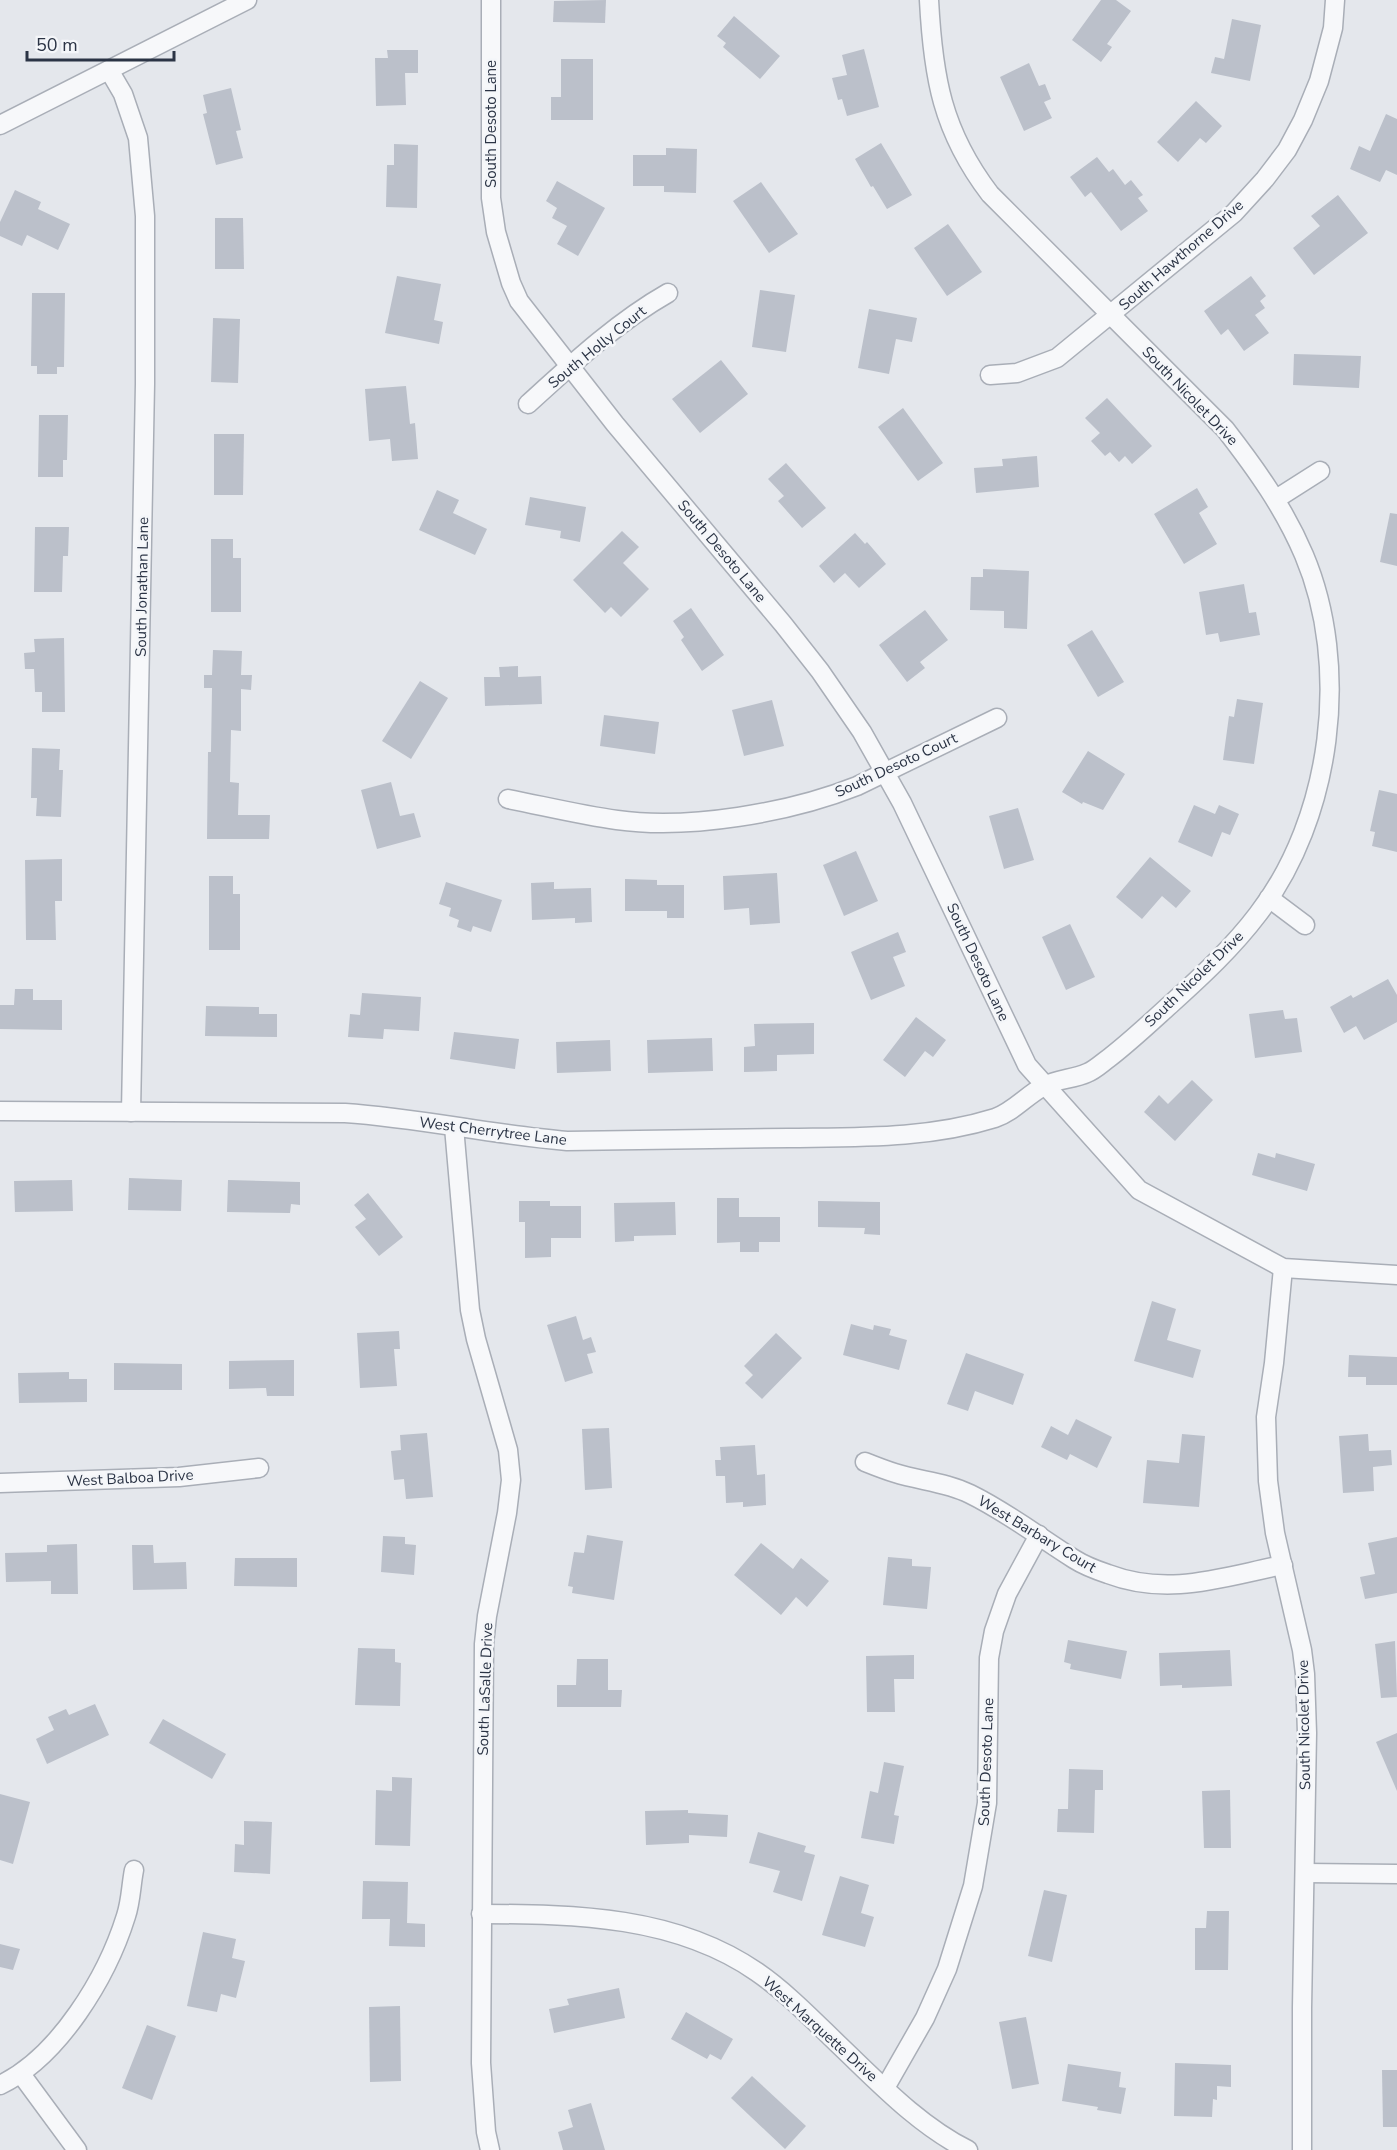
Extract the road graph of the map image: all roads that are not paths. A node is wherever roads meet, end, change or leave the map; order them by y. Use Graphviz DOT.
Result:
graph roads {
  1 [pos="247,0"];
  2 [pos="491,0"];
  3 [pos="929,0"];
  4 [pos="1335,0"];
  5 [pos="109,70"];
  6 [pos="0,126"];
  7 [pos="668,293"];
  8 [pos="1111,315"];
  9 [pos="569,367"];
  10 [pos="990,375"];
  11 [pos="528,404"];
  12 [pos="1320,471"];
  13 [pos="1276,499"];
  14 [pos="998,718"];
  15 [pos="884,772"];
  16 [pos="508,799"];
  17 [pos="1269,898"];
  18 [pos="1305,925"];
  19 [pos="1046,1085"];
  20 [pos="0,1111"];
  21 [pos="131,1112"];
  22 [pos="454,1127"];
  23 [pos="1283,1268"];
  24 [pos="1397,1275"];
  25 [pos="865,1462"];
  26 [pos="259,1468"];
  27 [pos="0,1483"];
  28 [pos="1039,1535"];
  29 [pos="1283,1565"];
  30 [pos="134,1870"];
  31 [pos="1305,1873"];
  32 [pos="1397,1874"];
  33 [pos="481,1914"];
  34 [pos="21,2074"];
  35 [pos="0,2085"];
  36 [pos="885,2088"];
  37 [pos="77,2150"];
  38 [pos="490,2150"];
  39 [pos="968,2150"];
  40 [pos="1302,2150"];
  1 -- 5 [label="street"];
  2 -- 9 [label="street, South Desoto Lane"];
  3 -- 8 [label="street, South Nicolet Drive"];
  4 -- 8 [label="street, South Hawthorne Drive"];
  5 -- 6 [label="street"];
  5 -- 21 [label="street, South Jonathan Lane"];
  7 -- 9 [label="street, South Holly Court"];
  8 -- 10 [label="street, South Hawthorne Drive"];
  8 -- 13 [label="street, South Nicolet Drive"];
  9 -- 11 [label="street, South Holly Court"];
  9 -- 15 [label="street, South Desoto Lane"];
  12 -- 13 [label="street"];
  13 -- 17 [label="street, South Nicolet Drive"];
  14 -- 15 [label="street, South Desoto Court"];
  15 -- 16 [label="street, South Desoto Court"];
  15 -- 19 [label="street, South Desoto Lane"];
  17 -- 18 [label="street"];
  17 -- 19 [label="street, South Nicolet Drive"];
  19 -- 22 [label="street, West Cherrytree Lane"];
  19 -- 23 [label="street, South Desoto Lane"];
  20 -- 21 [label="street, West Cherrytree Lane"];
  21 -- 22 [label="street, West Cherrytree Lane"];
  22 -- 33 [label="street, South LaSalle Drive"];
  23 -- 24 [label="street"];
  23 -- 29 [label="street, South Nicolet Drive"];
  25 -- 28 [label="street, West Barbary Court"];
  26 -- 27 [label="street, West Balboa Drive"];
  28 -- 29 [label="street, West Barbary Court"];
  28 -- 36 [label="street, South Desoto Lane"];
  29 -- 31 [label="street, South Nicolet Drive"];
  30 -- 34 [label="street"];
  31 -- 32 [label="street"];
  31 -- 40 [label="street, South Nicolet Drive"];
  33 -- 36 [label="street, West Marquette Drive"];
  33 -- 38 [label="street, South LaSalle Drive"];
  34 -- 35 [label="street"];
  34 -- 37 [label="street"];
  36 -- 39 [label="street, West Marquette Drive"];
}
